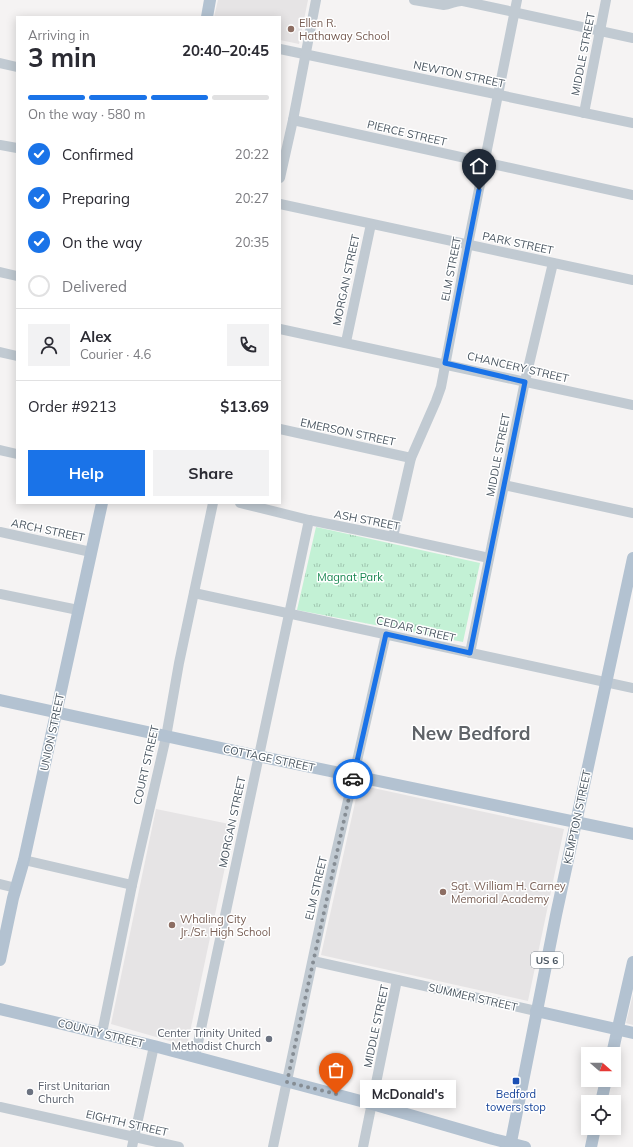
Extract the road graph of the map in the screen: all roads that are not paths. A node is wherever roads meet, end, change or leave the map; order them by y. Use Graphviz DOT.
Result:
graph roads {
  1 [pos="210,0"];
  2 [pos="316,0"];
  3 [pos="414,0"];
  4 [pos="459,0"];
  5 [pos="517,0"];
  6 [pos="606,0"];
  7 [pos="515,12"];
  8 [pos="207,16"];
  9 [pos="600,31"];
  10 [pos="633,38"];
  11 [pos="281,49"];
  12 [pos="305,54"];
  13 [pos="0,62"];
  14 [pos="16,67"];
  15 [pos="499,95"];
  16 [pos="584,113"];
  17 [pos="293,120"];
  18 [pos="633,123"];
  19 [pos="0,145"];
  20 [pos="16,148"];
  21 [pos="484,162"];
  22 [pos="281,174"];
  23 [pos="633,195"];
  24 [pos="281,204"];
  25 [pos="371,224"];
  26 [pos="468,244"];
  27 [pos="553,263"];
  28 [pos="0,272"];
  29 [pos="16,276"];
  30 [pos="633,280"];
  31 [pos="281,329"];
  32 [pos="346,342"];
  33 [pos="0,352"];
  34 [pos="16,356"];
  35 [pos="445,363"];
  36 [pos="525,382"];
  37 [pos="633,405"];
  38 [pos="281,429"];
  39 [pos="0,450"];
  40 [pos="16,454"];
  41 [pos="411,458"];
  42 [pos="504,485"];
  43 [pos="102,504"];
  44 [pos="213,504"];
  45 [pos="244,504"];
  46 [pos="633,512"];
  47 [pos="309,520"];
  48 [pos="0,532"];
  49 [pos="393,537"];
  50 [pos="91,552"];
  51 [pos="490,558"];
  52 [pos="633,558"];
  53 [pos="194,593"];
  54 [pos="0,594"];
  55 [pos="78,610"];
  56 [pos="289,613"];
  57 [pos="386,634"];
  58 [pos="470,653"];
  59 [pos="606,682"];
  60 [pos="633,688"];
  61 [pos="0,700"];
  62 [pos="56,712"];
  63 [pos="166,737"];
  64 [pos="258,756"];
  65 [pos="353,776"];
  66 [pos="576,822"];
  67 [pos="633,834"];
  68 [pos="24,860"];
  69 [pos="0,884"];
  70 [pos="132,885"];
  71 [pos="16,888"];
  72 [pos="0,960"];
  73 [pos="313,961"];
  74 [pos="633,962"];
  75 [pos="397,980"];
  76 [pos="0,1009"];
  77 [pos="536,1011"];
  78 [pos="618,1029"];
  79 [pos="102,1033"];
  80 [pos="633,1033"];
  81 [pos="154,1046"];
  82 [pos="614,1047"];
  83 [pos="195,1057"];
  84 [pos="287,1082"];
  85 [pos="372,1104"];
  86 [pos="0,1107"];
  87 [pos="594,1135"];
  88 [pos="134,1142"];
  89 [pos="510,1145"];
  90 [pos="179,1147"];
  91 [pos="273,1147"];
  92 [pos="363,1147"];
  93 [pos="525,1147"];
  94 [pos="591,1147"];
  1 -- 8 [label="main road"];
  2 -- 12 [label="street"];
  3 -- 4 [label="street"];
  4 -- 7 [label="street"];
  5 -- 7 [label="street, ELM STREET"];
  6 -- 9 [label="street, MIDDLE STREET"];
  7 -- 9 [label="street"];
  7 -- 15 [label="street, ELM STREET"];
  9 -- 10 [label="street"];
  9 -- 16 [label="street, MIDDLE STREET"];
  11 -- 12 [label="street, NEWTON STREET"];
  12 -- 15 [label="street, NEWTON STREET"];
  12 -- 17 [label="street"];
  13 -- 14 [label="street"];
  15 -- 16 [label="street, NEWTON STREET"];
  15 -- 21 [label="street, ELM STREET"];
  16 -- 18 [label="street, NEWTON STREET"];
  17 -- 21 [label="street, PIERCE STREET"];
  17 -- 22 [label="street"];
  19 -- 20 [label="street"];
  21 -- 23 [label="street, PIERCE STREET"];
  21 -- 26 [label="street, ELM STREET"];
  24 -- 25 [label="street, PARK STREET"];
  25 -- 26 [label="street, PARK STREET"];
  25 -- 32 [label="street, MORGAN STREET"];
  26 -- 27 [label="street, PARK STREET"];
  26 -- 35 [label="street, ELM STREET"];
  27 -- 30 [label="street, PARK STREET"];
  27 -- 36 [label="street, MIDDLE STREET"];
  28 -- 29 [label="street"];
  31 -- 32 [label="street, CHANCERY STREET"];
  32 -- 35 [label="street, CHANCERY STREET"];
  33 -- 34 [label="street"];
  35 -- 36 [label="street, CHANCERY STREET"];
  35 -- 41 [label="street, ELM STREET"];
  36 -- 37 [label="street, CHANCERY STREET"];
  36 -- 42 [label="street, MIDDLE STREET"];
  38 -- 41 [label="street, EMERSON STREET"];
  39 -- 40 [label="street"];
  41 -- 49 [label="street, ELM STREET"];
  42 -- 46 [label="street"];
  42 -- 51 [label="street, MIDDLE STREET"];
  43 -- 50 [label="main road, UNION STREET"];
  44 -- 53 [label="street, COURT STREET"];
  45 -- 47 [label="street, ASH STREET"];
  47 -- 49 [label="street, ASH STREET"];
  47 -- 56 [label="street, MORGAN STREET"];
  48 -- 50 [label="street, ARCH STREET"];
  49 -- 51 [label="street, ASH STREET"];
  50 -- 55 [label="main road, UNION STREET"];
  51 -- 58 [label="street, MIDDLE STREET"];
  52 -- 59 [label="main road, KEMPTON STREET / US 6"];
  53 -- 56 [label="street, CEDAR STREET"];
  53 -- 63 [label="street, COURT STREET"];
  54 -- 55 [label="street"];
  55 -- 62 [label="main road, UNION STREET"];
  56 -- 57 [label="street, CEDAR STREET"];
  56 -- 64 [label="street, MORGAN STREET"];
  57 -- 58 [label="street, CEDAR STREET"];
  57 -- 65 [label="street, ELM STREET"];
  58 -- 59 [label="street, CEDAR STREET"];
  59 -- 60 [label="street, CEDAR STREET"];
  59 -- 66 [label="main road, KEMPTON STREET / US 6"];
  61 -- 62 [label="main road, COTTAGE STREET"];
  62 -- 63 [label="main road, COTTAGE STREET"];
  62 -- 68 [label="main road, UNION STREET"];
  63 -- 64 [label="main road, COTTAGE STREET"];
  63 -- 70 [label="street, COURT STREET"];
  64 -- 65 [label="main road, COTTAGE STREET"];
  64 -- 83 [label="street, MORGAN STREET"];
  65 -- 66 [label="main road, COTTAGE STREET"];
  65 -- 73 [label="street, ELM STREET"];
  66 -- 67 [label="main road, COTTAGE STREET"];
  66 -- 77 [label="main road, KEMPTON STREET / US 6"];
  68 -- 70 [label="street"];
  68 -- 71 [label="main road, UNION STREET"];
  69 -- 71 [label="street"];
  70 -- 79 [label="street, COURT STREET"];
  71 -- 72 [label="main road, UNION STREET"];
  73 -- 75 [label="street, SUMMER STREET"];
  73 -- 84 [label="street, ELM STREET"];
  74 -- 78 [label="main road"];
  75 -- 77 [label="street, SUMMER STREET"];
  75 -- 85 [label="street, MIDDLE STREET"];
  76 -- 79 [label="main road, COUNTY STREET"];
  77 -- 78 [label="main road, SUMMER STREET"];
  77 -- 89 [label="main road, KEMPTON STREET / US 6"];
  78 -- 80 [label="main road, SUMMER STREET"];
  78 -- 82 [label="main road"];
  79 -- 81 [label="main road, COUNTY STREET"];
  81 -- 83 [label="main road, COUNTY STREET"];
  81 -- 88 [label="street"];
  83 -- 84 [label="main road, COUNTY STREET"];
  84 -- 85 [label="main road, COUNTY STREET"];
  84 -- 91 [label="street, ELM STREET"];
  85 -- 89 [label="main road, COUNTY STREET"];
  85 -- 92 [label="street, MIDDLE STREET"];
  86 -- 88 [label="street, EIGHTH STREET"];
  87 -- 94 [label="main road"];
  88 -- 90 [label="street, EIGHTH STREET"];
  89 -- 93 [label="main road, COUNTY STREET"];
}
